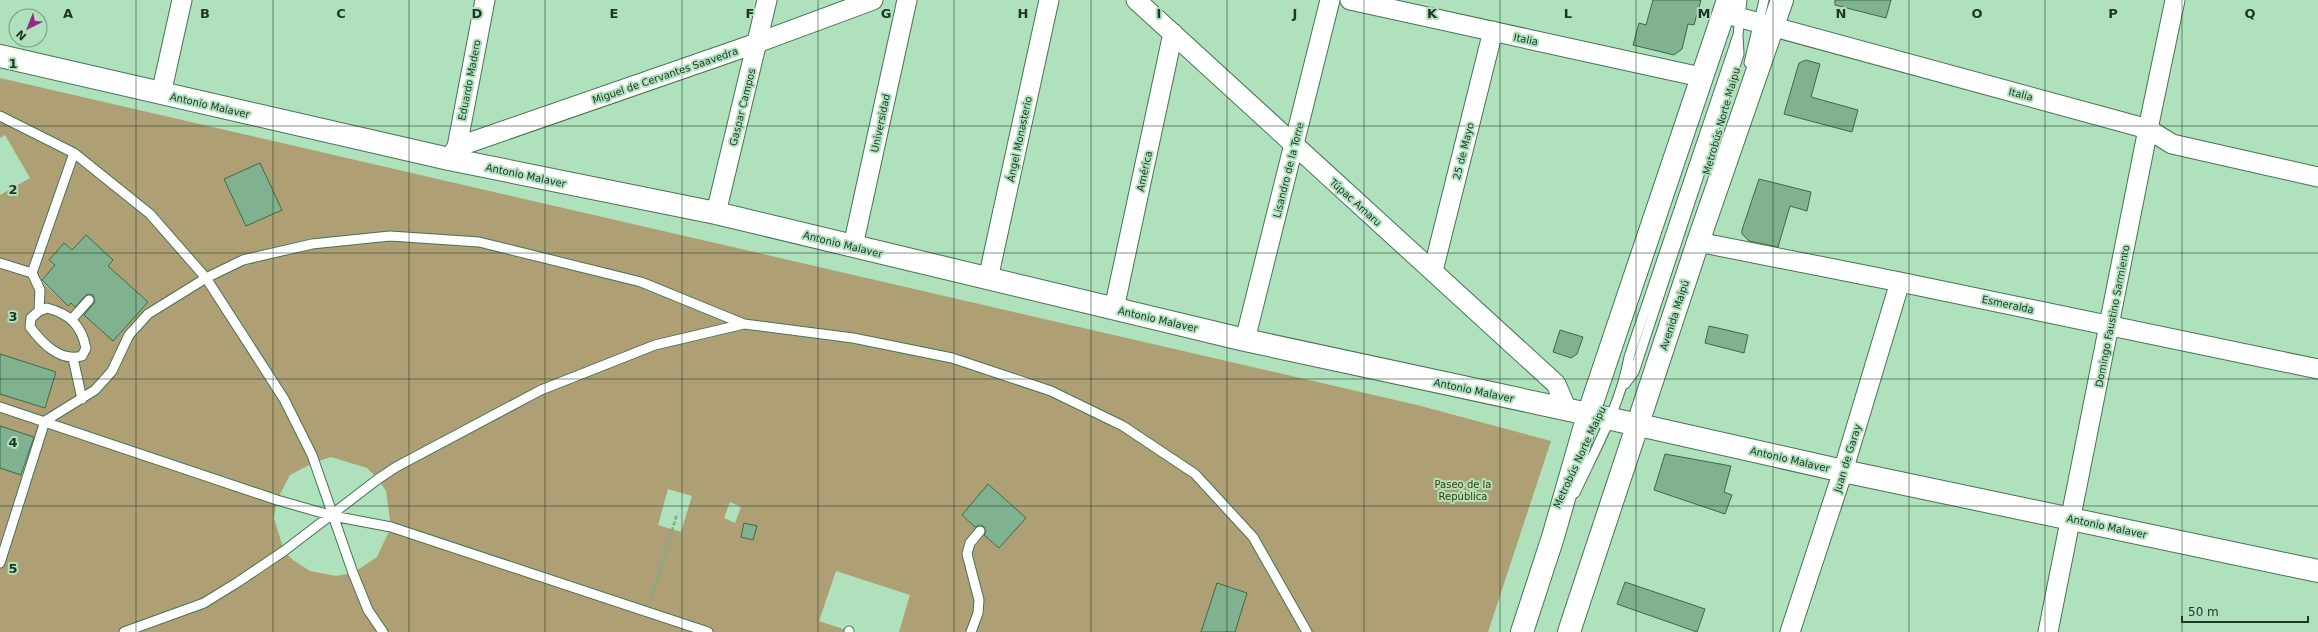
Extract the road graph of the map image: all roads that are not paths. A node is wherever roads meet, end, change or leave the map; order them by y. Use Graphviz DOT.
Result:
graph roads {
  1 [pos="182,0"];
  2 [pos="484,0"];
  3 [pos="767,0"];
  4 [pos="873,0"];
  5 [pos="907,0"];
  6 [pos="1049,0"];
  7 [pos="1136,0"];
  8 [pos="1330,0"];
  9 [pos="1350,0"];
  10 [pos="1782,0"];
  11 [pos="2176,0"];
  12 [pos="1764,11"];
  13 [pos="1734,13"];
  14 [pos="1493,31"];
  15 [pos="1173,33"];
  16 [pos="757,43"];
  17 [pos="0,56"];
  18 [pos="1701,77"];
  19 [pos="161,94"];
  20 [pos="0,116"];
  21 [pos="2148,129"];
  22 [pos="1708,136"];
  23 [pos="1294,146"];
  24 [pos="1704,151"];
  25 [pos="74,153"];
  26 [pos="453,153"];
  27 [pos="1693,168"];
  28 [pos="1702,170"];
  29 [pos="2318,177"];
  30 [pos="716,213"];
  31 [pos="1698,242"];
  32 [pos="853,246"];
  33 [pos="1665,249"];
  34 [pos="1674,252"];
  35 [pos="0,263"];
  36 [pos="1663,270"];
  37 [pos="1433,271"];
  38 [pos="32,273"];
  39 [pos="206,278"];
  40 [pos="988,279"];
  41 [pos="1900,282"];
  42 [pos="1651,291"];
  43 [pos="1661,294"];
  44 [pos="89,300"];
  45 [pos="1114,309"];
  46 [pos="39,311"];
  47 [pos="72,319"];
  48 [pos="744,324"];
  49 [pos="2110,326"];
  50 [pos="1246,340"];
  51 [pos="73,358"];
  52 [pos="2318,369"];
  53 [pos="1624,385"];
  54 [pos="82,399"];
  55 [pos="0,407"];
  56 [pos="1567,410"];
  57 [pos="1588,415"];
  58 [pos="1610,420"];
  59 [pos="45,421"];
  60 [pos="1639,425"];
  61 [pos="1843,471"];
  62 [pos="333,516"];
  63 [pos="2072,518"];
  64 [pos="980,532"];
  65 [pos="1553,537"];
  66 [pos="0,563"];
  67 [pos="2318,571"];
  68 [pos="124,632"];
  69 [pos="383,632"];
  70 [pos="708,632"];
  71 [pos="971,632"];
  72 [pos="1307,632"];
  73 [pos="1522,632"];
  74 [pos="1569,632"];
  75 [pos="1790,632"];
  76 [pos="2048,632"];
  1 -- 19 [label="street"];
  2 -- 26 [label="street, Eduardo Madero"];
  3 -- 16 [label="street, Gaspar Campos"];
  4 -- 16 [label="street, Miguel de Cervantes Saavedra"];
  5 -- 32 [label="street, Universidad"];
  6 -- 40 [label="street, Ángel Monasterio"];
  7 -- 15 [label="street, Túpac Amaru"];
  8 -- 23 [label="street, Lisandro de la Torre"];
  9 -- 14 [label="street, Italia"];
  10 -- 12 [label="street, Avenida Maipú"];
  11 -- 21 [label="street, Domingo Faustino Sarmiento"];
  12 -- 13 [label="street, Italia"];
  12 -- 21 [label="street, Italia"];
  12 -- 31 [label="street, Avenida Maipú"];
  13 -- 18 [label="street"];
  13 -- 22 [label="lane, Metrobús Norte Maipu"];
  14 -- 18 [label="street, Italia"];
  14 -- 37 [label="street, 25 de Mayo"];
  15 -- 23 [label="street, Túpac Amaru"];
  15 -- 45 [label="street, América"];
  16 -- 26 [label="street, Miguel de Cervantes Saavedra"];
  16 -- 30 [label="street, Gaspar Campos"];
  17 -- 19 [label="street, Antonio Malaver"];
  18 -- 57 [label="street"];
  19 -- 26 [label="street, Antonio Malaver"];
  20 -- 25 [label="lane"];
  21 -- 29 [label="street, Italia"];
  21 -- 49 [label="street, Domingo Faustino Sarmiento"];
  22 -- 24 [label="lane, Metrobús Norte Maipu"];
  22 -- 27 [label="lane, Metrobús Norte Maipu"];
  22 -- 28 [label="lane, Metrobús Norte Maipu"];
  23 -- 37 [label="street, Túpac Amaru"];
  23 -- 50 [label="street, Lisandro de la Torre"];
  24 -- 27 [label="lane, Metrobús Norte Maipu"];
  24 -- 28 [label="lane, Metrobús Norte Maipu"];
  25 -- 38 [label="lane"];
  25 -- 39 [label="lane"];
  26 -- 30 [label="street, Antonio Malaver"];
  27 -- 33 [label="lane, Metrobús Norte Maipu"];
  28 -- 34 [label="lane, Metrobús Norte Maipu"];
  30 -- 32 [label="street, Antonio Malaver"];
  31 -- 41 [label="street, Esmeralda"];
  31 -- 60 [label="street, Avenida Maipú"];
  32 -- 40 [label="street, Antonio Malaver"];
  33 -- 36 [label="lane, Metrobús Norte Maipu"];
  33 -- 42 [label="lane, Metrobús Norte Maipu"];
  34 -- 36 [label="lane, Metrobús Norte Maipu"];
  34 -- 43 [label="lane, Metrobús Norte Maipu"];
  35 -- 38 [label="lane"];
  36 -- 42 [label="lane, Metrobús Norte Maipu"];
  36 -- 43 [label="lane, Metrobús Norte Maipu"];
  37 -- 56 [label="street, Túpac Amaru"];
  38 -- 46 [label="lane"];
  39 -- 48 [label="lane"];
  39 -- 54 [label="lane"];
  39 -- 62 [label="lane"];
  40 -- 45 [label="street, Antonio Malaver"];
  41 -- 49 [label="street, Esmeralda"];
  41 -- 61 [label="street, Juan de Garay"];
  42 -- 53 [label="lane, Metrobús Norte Maipu"];
  43 -- 53 [label="lane, Metrobús Norte Maipu"];
  44 -- 47 [label="lane"];
  45 -- 50 [label="street, Antonio Malaver"];
  46 -- 47 [label="lane"];
  46 -- 51 [label="lane"];
  47 -- 51 [label="lane"];
  48 -- 62 [label="lane"];
  48 -- 72 [label="lane"];
  49 -- 52 [label="street, Esmeralda"];
  49 -- 63 [label="street, Domingo Faustino Sarmiento"];
  50 -- 56 [label="street, Antonio Malaver"];
  51 -- 54 [label="lane"];
  53 -- 58 [label="lane, Metrobús Norte Maipu"];
  54 -- 59 [label="lane"];
  55 -- 59 [label="lane"];
  56 -- 57 [label="street, Antonio Malaver"];
  57 -- 58 [label="street, Antonio Malaver"];
  57 -- 65 [label="street"];
  58 -- 60 [label="street, Antonio Malaver"];
  58 -- 65 [label="lane, Metrobús Norte Maipu"];
  59 -- 62 [label="lane"];
  59 -- 66 [label="lane"];
  60 -- 61 [label="street, Antonio Malaver"];
  60 -- 74 [label="street, Avenida Maipú"];
  61 -- 63 [label="street, Antonio Malaver"];
  61 -- 75 [label="street, Juan de Garay"];
  62 -- 68 [label="lane"];
  62 -- 69 [label="lane"];
  62 -- 70 [label="lane"];
  63 -- 67 [label="street, Antonio Malaver"];
  63 -- 76 [label="street, Domingo Faustino Sarmiento"];
  64 -- 71 [label="lane"];
  65 -- 73 [label="street"];
}
